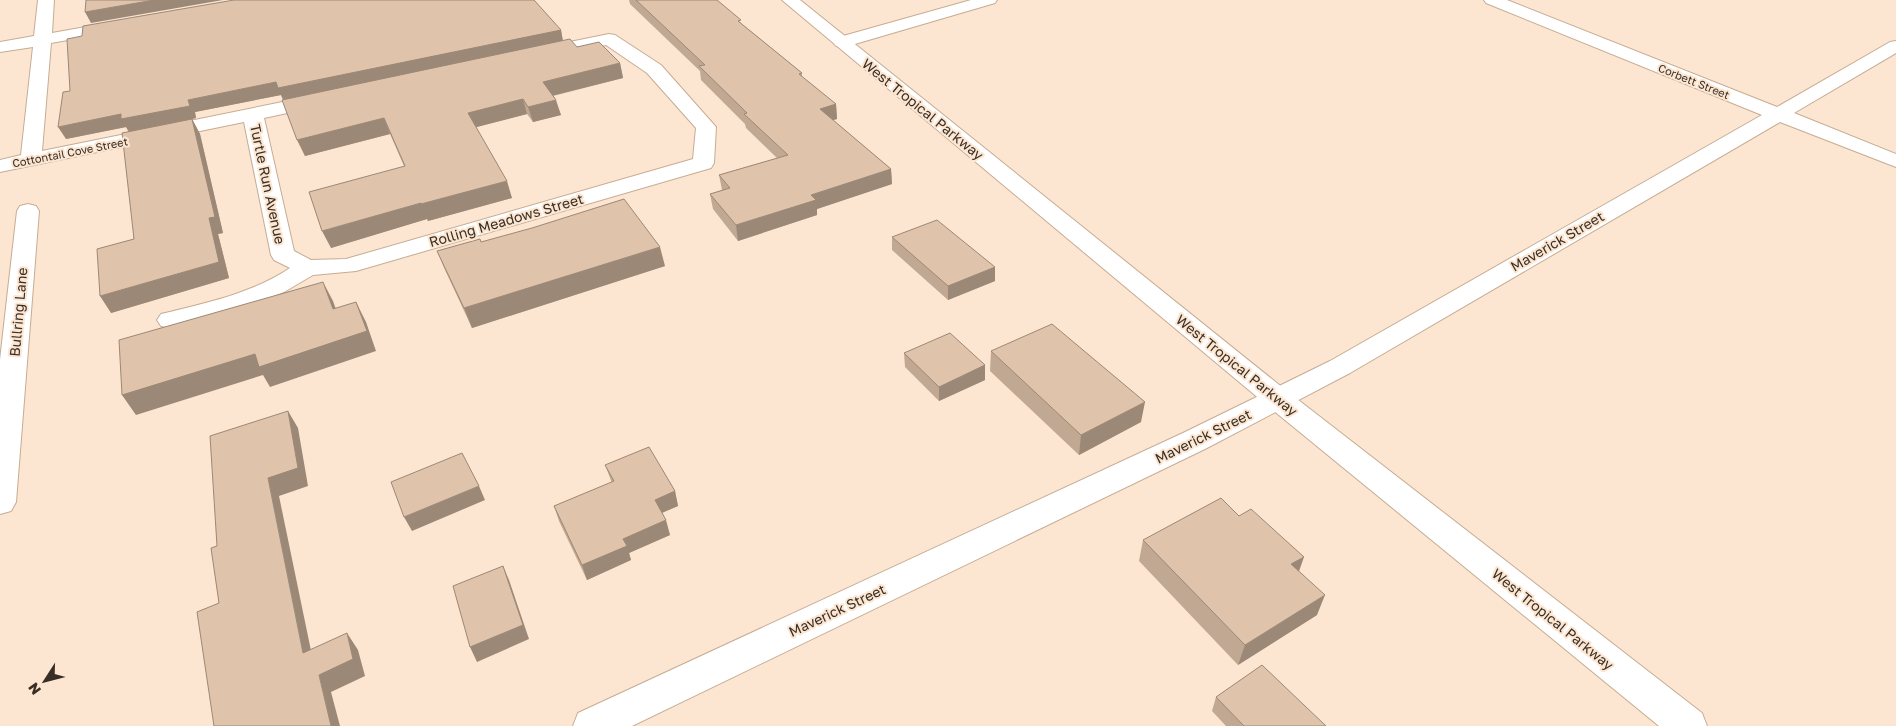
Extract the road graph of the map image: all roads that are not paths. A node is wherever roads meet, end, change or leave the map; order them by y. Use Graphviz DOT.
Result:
graph roads {
  1 [pos="46,0"];
  2 [pos="790,0"];
  3 [pos="989,0"];
  4 [pos="1492,0"];
  5 [pos="137,22"];
  6 [pos="41,40"];
  7 [pos="842,42"];
  8 [pos="1896,46"];
  9 [pos="0,47"];
  10 [pos="523,57"];
  11 [pos="340,96"];
  12 [pos="1778,114"];
  13 [pos="253,115"];
  14 [pos="31,159"];
  15 [pos="1896,161"];
  16 [pos="0,166"];
  17 [pos="28,211"];
  18 [pos="307,268"];
  19 [pos="170,320"];
  20 [pos="1278,399"];
  21 [pos="0,502"];
  22 [pos="592,726"];
  23 [pos="1688,726"];
  1 -- 6 [label="street"];
  2 -- 7 [label="street, West Tropical Parkway"];
  3 -- 7 [label="street"];
  4 -- 12 [label="street, Corbett Street"];
  5 -- 6 [label="street"];
  6 -- 9 [label="street"];
  6 -- 14 [label="street"];
  7 -- 20 [label="street, West Tropical Parkway"];
  8 -- 12 [label="street, Maverick Street"];
  10 -- 18 [label="street, Rolling Meadows Street"];
  11 -- 13 [label="street, Cottontail Cove Street"];
  12 -- 15 [label="street, Corbett Street"];
  12 -- 20 [label="street, Maverick Street"];
  13 -- 14 [label="street, Cottontail Cove Street"];
  13 -- 18 [label="street, Turtle Run Avenue"];
  14 -- 16 [label="street, Cottontail Cove Street"];
  17 -- 21 [label="street, Bullring Lane"];
  18 -- 19 [label="street"];
  20 -- 22 [label="street, Maverick Street"];
  20 -- 23 [label="street, West Tropical Parkway"];
}
